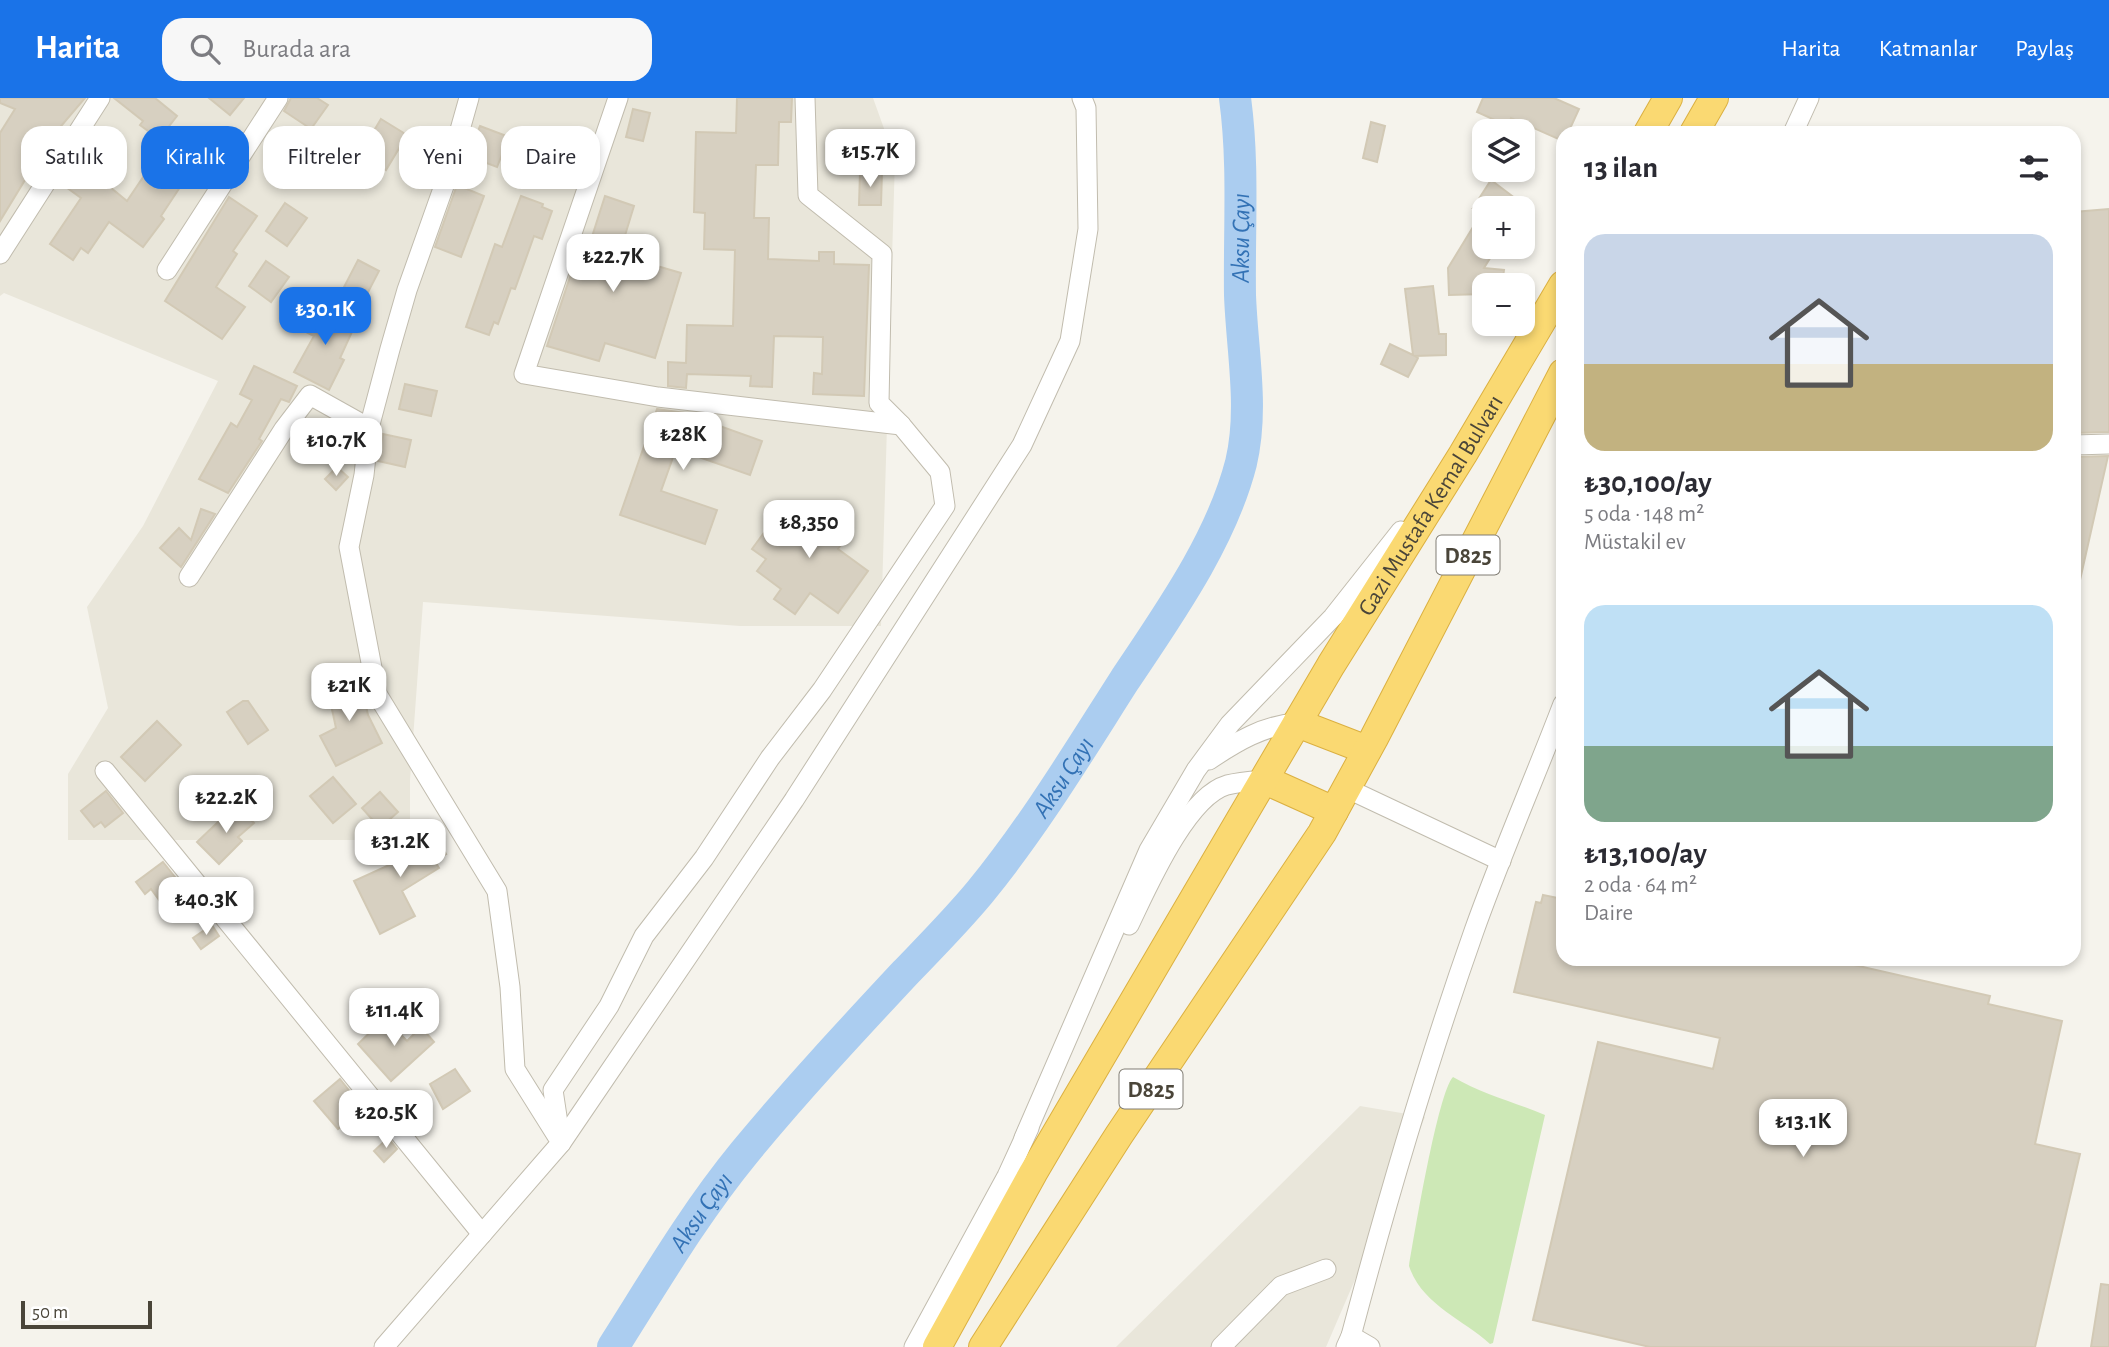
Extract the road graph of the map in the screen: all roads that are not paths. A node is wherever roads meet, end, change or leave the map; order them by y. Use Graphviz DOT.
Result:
graph roads {
  1 [pos="100,98"];
  2 [pos="278,98"];
  3 [pos="469,98"];
  4 [pos="618,98"];
  5 [pos="805,98"];
  6 [pos="1082,98"];
  7 [pos="1668,98"];
  8 [pos="1714,98"];
  9 [pos="1809,98"];
  10 [pos="1652,126"];
  11 [pos="1698,126"];
  12 [pos="1797,126"];
  13 [pos="0,254"];
  14 [pos="167,270"];
  15 [pos="1556,297"];
  16 [pos="1556,386"];
  17 [pos="901,425"];
  18 [pos="369,428"];
  19 [pos="2109,444"];
  20 [pos="2081,445"];
  21 [pos="1463,454"];
  22 [pos="189,577"];
  23 [pos="1297,723"];
  24 [pos="1556,723"];
  25 [pos="1370,744"];
  26 [pos="1196,769"];
  27 [pos="105,771"];
  28 [pos="1265,780"];
  29 [pos="1334,810"];
  30 [pos="1501,861"];
  31 [pos="1024,1138"];
  32 [pos="561,1143"];
  33 [pos="482,1234"];
  34 [pos="1326,1269"];
  35 [pos="1348,1342"];
  36 [pos="384,1347"];
  37 [pos="914,1347"];
  38 [pos="937,1347"];
  39 [pos="983,1347"];
  40 [pos="1222,1347"];
  41 [pos="1370,1347"];
  1 -- 13 [label="street"];
  2 -- 14 [label="street"];
  3 -- 18 [label="street"];
  4 -- 17 [label="street"];
  5 -- 17 [label="street"];
  6 -- 32 [label="street"];
  7 -- 10 [label="highway"];
  8 -- 11 [label="highway"];
  9 -- 12 [label="street"];
  15 -- 21 [label="highway, Gazi Mustafa Kemal Bulvarı"];
  16 -- 25 [label="highway, Gazi Mustafa Kemal Bulvarı / D825"];
  17 -- 32 [label="street"];
  18 -- 22 [label="street"];
  18 -- 32 [label="street"];
  19 -- 20 [label="street"];
  21 -- 23 [label="highway, Gazi Mustafa Kemal Bulvarı"];
  21 -- 26 [label="street"];
  23 -- 25 [label="highway"];
  23 -- 26 [label="street"];
  23 -- 28 [label="highway, Gazi Mustafa Kemal Bulvarı"];
  24 -- 30 [label="street"];
  25 -- 29 [label="highway, Gazi Mustafa Kemal Bulvarı"];
  26 -- 31 [label="street"];
  27 -- 33 [label="street"];
  28 -- 29 [label="highway"];
  28 -- 31 [label="street"];
  28 -- 38 [label="highway, Gazi Mustafa Kemal Bulvarı"];
  29 -- 30 [label="street"];
  29 -- 39 [label="highway, D825"];
  30 -- 35 [label="street"];
  31 -- 37 [label="street"];
  32 -- 33 [label="street"];
  33 -- 36 [label="street"];
  34 -- 40 [label="street"];
  35 -- 41 [label="street"];
}
